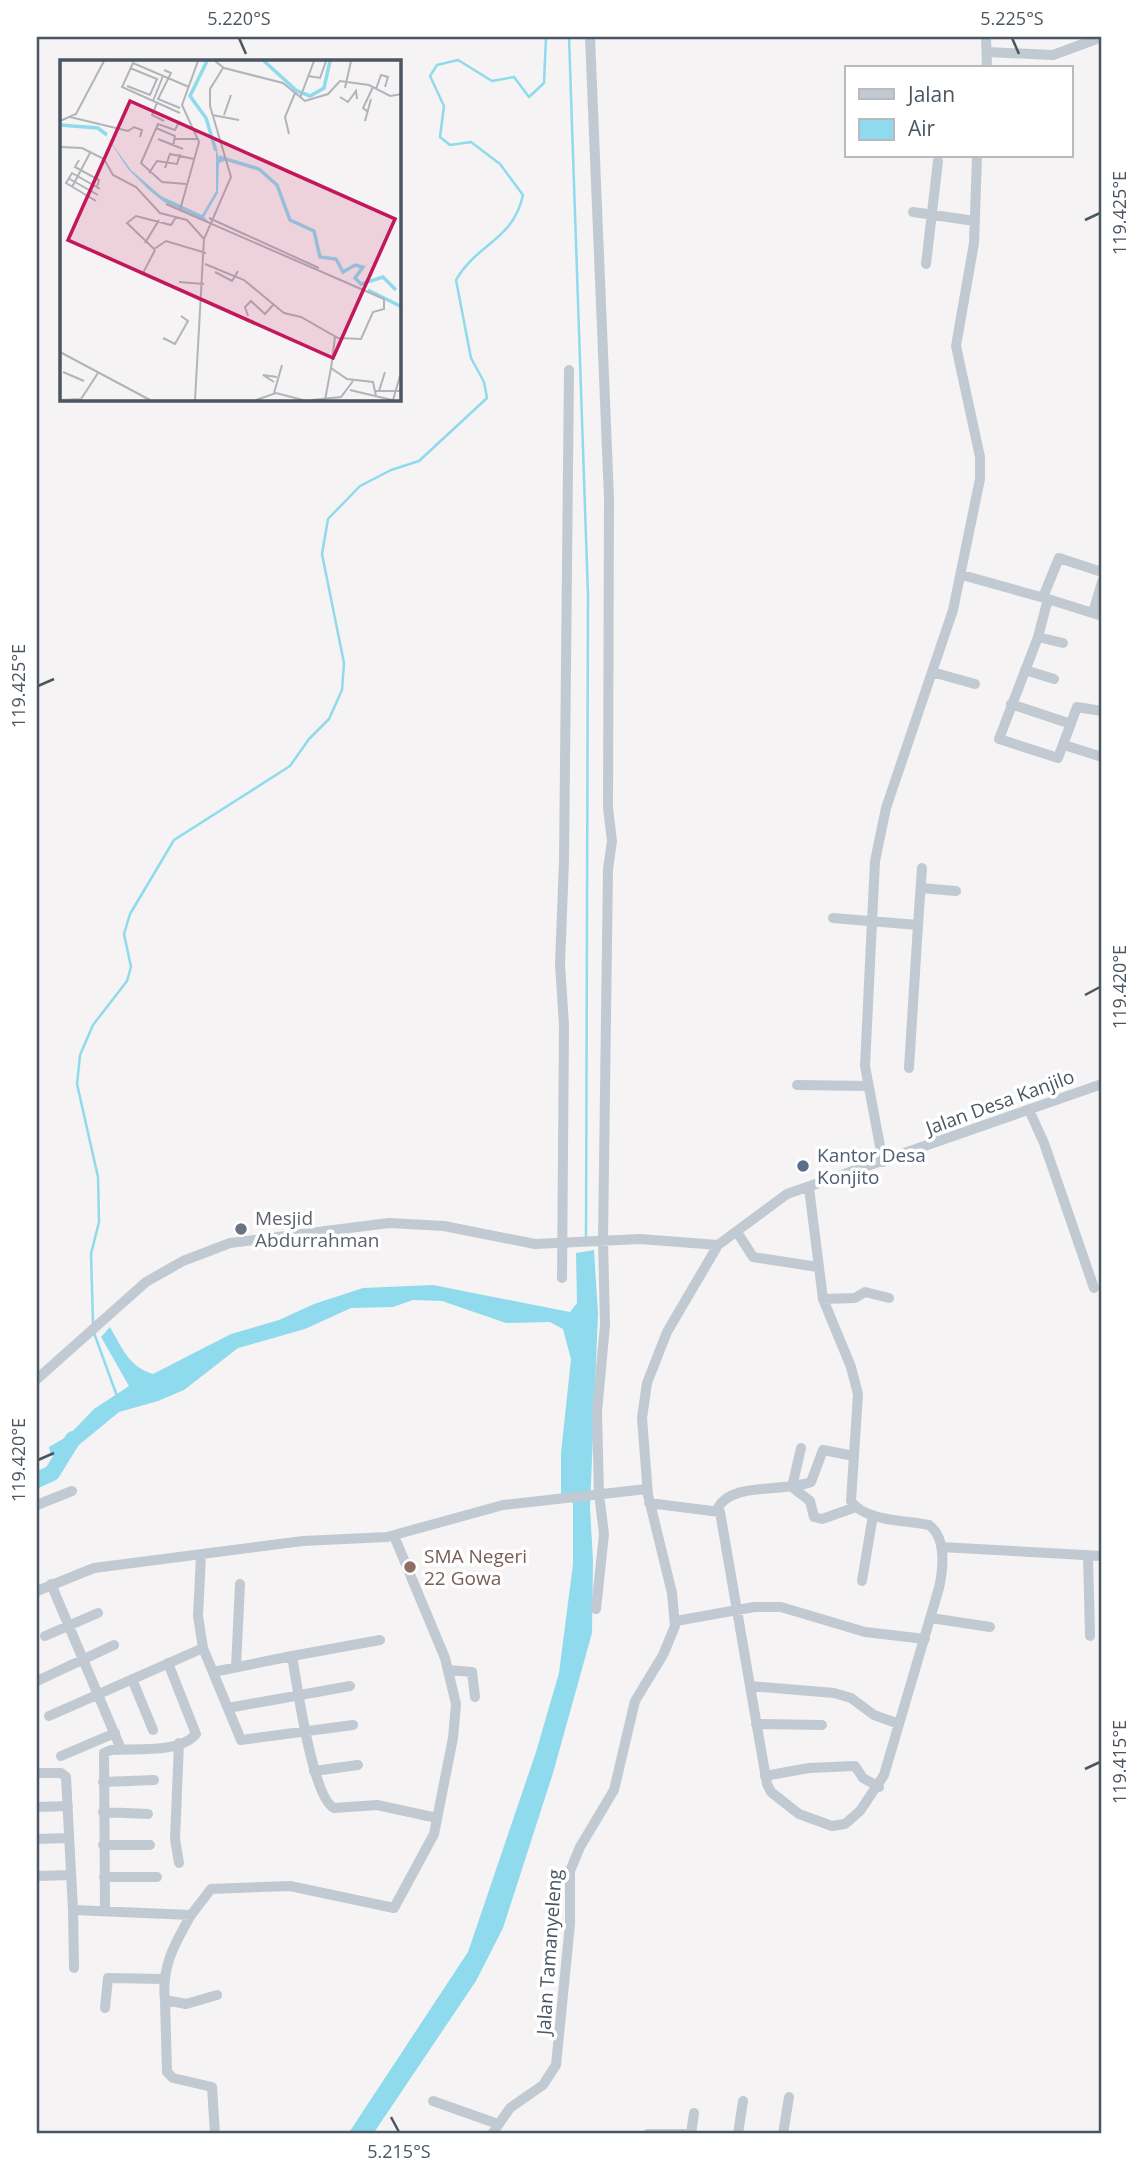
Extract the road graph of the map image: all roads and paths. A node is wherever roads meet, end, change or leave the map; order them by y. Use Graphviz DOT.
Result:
graph roads {
  1 [pos="590,37"];
  2 [pos="986,37"];
  3 [pos="1102,37"];
  4 [pos="987,52"];
  5 [pos="987,66"];
  6 [pos="977,158"];
  7 [pos="938,161"];
  8 [pos="914,212"];
  9 [pos="932,216"];
  10 [pos="975,221"];
  11 [pos="926,264"];
  12 [pos="569,370"];
  13 [pos="1102,572"];
  14 [pos="962,575"];
  15 [pos="1102,582"];
  16 [pos="1045,598"];
  17 [pos="1098,614"];
  18 [pos="1038,637"];
  19 [pos="1063,643"];
  20 [pos="1026,670"];
  21 [pos="932,672"];
  22 [pos="1054,679"];
  23 [pos="975,684"];
  24 [pos="1011,704"];
  25 [pos="1102,711"];
  26 [pos="1071,724"];
  27 [pos="1064,746"];
  28 [pos="1099,756"];
  29 [pos="922,868"];
  30 [pos="920,888"];
  31 [pos="957,891"];
  32 [pos="833,918"];
  33 [pos="873,923"];
  34 [pos="918,925"];
  35 [pos="909,1068"];
  36 [pos="1102,1084"];
  37 [pos="797,1085"];
  38 [pos="867,1086"];
  39 [pos="1029,1110"];
  40 [pos="883,1162"];
  41 [pos="809,1188"];
  42 [pos="737,1232"];
  43 [pos="600,1240"];
  44 [pos="565,1244"];
  45 [pos="718,1245"];
  46 [pos="818,1267"];
  47 [pos="562,1278"];
  48 [pos="1094,1288"];
  49 [pos="889,1298"];
  50 [pos="823,1299"];
  51 [pos="37,1378"];
  52 [pos="800,1448"];
  53 [pos="854,1456"];
  54 [pos="792,1487"];
  55 [pos="647,1489"];
  56 [pos="72,1491"];
  57 [pos="596,1494"];
  58 [pos="649,1503"];
  59 [pos="37,1505"];
  60 [pos="856,1507"];
  61 [pos="717,1509"];
  62 [pos="873,1514"];
  63 [pos="394,1536"];
  64 [pos="941,1547"];
  65 [pos="201,1555"];
  66 [pos="1088,1555"];
  67 [pos="1102,1556"];
  68 [pos="862,1581"];
  69 [pos="51,1584"];
  70 [pos="240,1584"];
  71 [pos="38,1588"];
  72 [pos="596,1609"];
  73 [pos="737,1610"];
  74 [pos="98,1613"];
  75 [pos="931,1618"];
  76 [pos="676,1621"];
  77 [pos="68,1626"];
  78 [pos="990,1627"];
  79 [pos="46,1636"];
  80 [pos="1090,1636"];
  81 [pos="925,1639"];
  82 [pos="380,1640"];
  83 [pos="114,1645"];
  84 [pos="203,1648"];
  85 [pos="292,1656"];
  86 [pos="83,1659"];
  87 [pos="168,1663"];
  88 [pos="236,1667"];
  89 [pos="449,1670"];
  90 [pos="213,1672"];
  91 [pos="132,1679"];
  92 [pos="37,1681"];
  93 [pos="350,1685"];
  94 [pos="750,1686"];
  95 [pos="98,1693"];
  96 [pos="299,1695"];
  97 [pos="475,1697"];
  98 [pos="229,1708"];
  99 [pos="49,1716"];
  100 [pos="756,1724"];
  101 [pos="899,1724"];
  102 [pos="353,1725"];
  103 [pos="822,1725"];
  104 [pos="153,1730"];
  105 [pos="115,1733"];
  106 [pos="307,1734"];
  107 [pos="179,1743"];
  108 [pos="121,1749"];
  109 [pos="61,1756"];
  110 [pos="358,1765"];
  111 [pos="314,1771"];
  112 [pos="37,1773"];
  113 [pos="765,1776"];
  114 [pos="154,1780"];
  115 [pos="103,1782"];
  116 [pos="879,1787"];
  117 [pos="68,1806"];
  118 [pos="37,1807"];
  119 [pos="103,1812"];
  120 [pos="148,1814"];
  121 [pos="437,1818"];
  122 [pos="37,1839"];
  123 [pos="67,1839"];
  124 [pos="103,1845"];
  125 [pos="150,1845"];
  126 [pos="179,1863"];
  127 [pos="70,1875"];
  128 [pos="37,1876"];
  129 [pos="104,1877"];
  130 [pos="157,1877"];
  131 [pos="104,1909"];
  132 [pos="73,1910"];
  133 [pos="191,1915"];
  134 [pos="74,1968"];
  135 [pos="162,1979"];
  136 [pos="217,1995"];
  137 [pos="165,2000"];
  138 [pos="105,2008"];
  139 [pos="789,2097"];
  140 [pos="433,2101"];
  141 [pos="743,2101"];
  142 [pos="694,2113"];
  143 [pos="498,2124"];
  144 [pos="215,2134"];
  145 [pos="492,2134"];
  146 [pos="648,2134"];
  147 [pos="691,2134"];
  148 [pos="738,2134"];
  149 [pos="783,2134"];
  1 -- 43 [label="street"];
  2 -- 4 [label="street"];
  3 -- 4 [label="street"];
  4 -- 5 [label="street"];
  6 -- 10 [label="street"];
  7 -- 9 [label="street"];
  8 -- 9 [label="street"];
  9 -- 10 [label="street"];
  9 -- 11 [label="street"];
  10 -- 14 [label="street"];
  12 -- 44 [label="street"];
  13 -- 16 [label="street"];
  14 -- 16 [label="street"];
  14 -- 21 [label="street"];
  15 -- 17 [label="street"];
  16 -- 17 [label="street"];
  16 -- 18 [label="street"];
  18 -- 19 [label="street"];
  18 -- 20 [label="street"];
  20 -- 22 [label="street"];
  20 -- 24 [label="street"];
  21 -- 23 [label="street"];
  21 -- 33 [label="street"];
  24 -- 26 [label="street"];
  24 -- 27 [label="street"];
  25 -- 26 [label="street"];
  26 -- 27 [label="street"];
  27 -- 28 [label="street"];
  29 -- 30 [label="street"];
  30 -- 31 [label="street"];
  30 -- 34 [label="street"];
  32 -- 33 [label="street"];
  33 -- 34 [label="street"];
  33 -- 38 [label="street"];
  34 -- 35 [label="street"];
  36 -- 39 [label="street, Jalan Desa Kanjilo"];
  37 -- 38 [label="street"];
  38 -- 40 [label="street"];
  39 -- 40 [label="street, Jalan Desa Kanjilo"];
  39 -- 48 [label="street"];
  40 -- 41 [label="street, Jalan Desa Kanjilo"];
  41 -- 42 [label="street, Jalan Desa Kanjilo"];
  41 -- 46 [label="street"];
  42 -- 45 [label="street, Jalan Desa Kanjilo"];
  42 -- 46 [label="street"];
  43 -- 44 [label="street"];
  43 -- 45 [label="street"];
  43 -- 57 [label="street"];
  44 -- 47 [label="street"];
  44 -- 51 [label="street"];
  45 -- 55 [label="street"];
  46 -- 50 [label="street"];
  49 -- 50 [label="street"];
  50 -- 53 [label="street"];
  52 -- 54 [label="street"];
  53 -- 54 [label="street"];
  53 -- 60 [label="street"];
  54 -- 60 [label="street"];
  54 -- 61 [label="street"];
  55 -- 57 [label="street"];
  55 -- 58 [label="street"];
  56 -- 59 [label="street"];
  57 -- 63 [label="street"];
  57 -- 72 [label="street"];
  58 -- 61 [label="street"];
  58 -- 76 [label="street"];
  60 -- 62 [label="street"];
  61 -- 73 [label="street"];
  62 -- 64 [label="street"];
  62 -- 68 [label="street"];
  63 -- 65 [label="street"];
  63 -- 89 [label="street"];
  64 -- 66 [label="street"];
  64 -- 75 [label="street"];
  65 -- 69 [label="street"];
  65 -- 84 [label="street"];
  66 -- 67 [label="street"];
  66 -- 80 [label="street"];
  69 -- 71 [label="street"];
  69 -- 77 [label="street"];
  70 -- 88 [label="street"];
  73 -- 76 [label="street"];
  73 -- 81 [label="street"];
  73 -- 94 [label="street"];
  74 -- 77 [label="street"];
  75 -- 78 [label="street"];
  75 -- 81 [label="street"];
  76 -- 143 [label="street, Jalan Tamanyeleng"];
  77 -- 79 [label="street"];
  77 -- 86 [label="street"];
  81 -- 101 [label="street"];
  82 -- 85 [label="street"];
  83 -- 86 [label="street"];
  84 -- 87 [label="street"];
  84 -- 90 [label="street"];
  85 -- 88 [label="street"];
  85 -- 96 [label="street"];
  86 -- 92 [label="street"];
  86 -- 95 [label="street"];
  87 -- 91 [label="street"];
  87 -- 107 [label="street"];
  88 -- 90 [label="street"];
  89 -- 97 [label="street"];
  89 -- 121 [label="street"];
  90 -- 98 [label="street"];
  91 -- 95 [label="street"];
  91 -- 104 [label="street"];
  93 -- 96 [label="street"];
  94 -- 100 [label="street"];
  94 -- 101 [label="street"];
  95 -- 99 [label="street"];
  95 -- 105 [label="street"];
  96 -- 98 [label="street"];
  96 -- 106 [label="street"];
  98 -- 106 [label="street"];
  100 -- 103 [label="street"];
  100 -- 113 [label="street"];
  101 -- 116 [label="street"];
  102 -- 106 [label="street"];
  105 -- 108 [label="street"];
  105 -- 109 [label="street"];
  106 -- 111 [label="street"];
  107 -- 108 [label="street"];
  107 -- 126 [label="street"];
  108 -- 115 [label="street"];
  110 -- 111 [label="street"];
  111 -- 121 [label="street"];
  112 -- 117 [label="street"];
  113 -- 116 [label="street"];
  113 -- 116 [label="street"];
  114 -- 115 [label="street"];
  115 -- 119 [label="street"];
  117 -- 118 [label="street"];
  117 -- 123 [label="street"];
  119 -- 120 [label="street"];
  119 -- 124 [label="street"];
  121 -- 133 [label="street"];
  122 -- 123 [label="street"];
  123 -- 127 [label="street"];
  124 -- 125 [label="street"];
  124 -- 129 [label="street"];
  127 -- 128 [label="street"];
  127 -- 132 [label="street"];
  129 -- 130 [label="street"];
  129 -- 131 [label="street"];
  131 -- 132 [label="street"];
  131 -- 133 [label="street"];
  132 -- 134 [label="street"];
  133 -- 135 [label="street"];
  135 -- 137 [label="street"];
  135 -- 138 [label="street"];
  136 -- 137 [label="street"];
  137 -- 144 [label="street"];
  139 -- 149 [label="street"];
  140 -- 143 [label="street"];
  141 -- 148 [label="street"];
  142 -- 147 [label="street"];
  143 -- 145 [label="street, Jalan Tamanyeleng"];
  146 -- 147 [label="street"];
}
